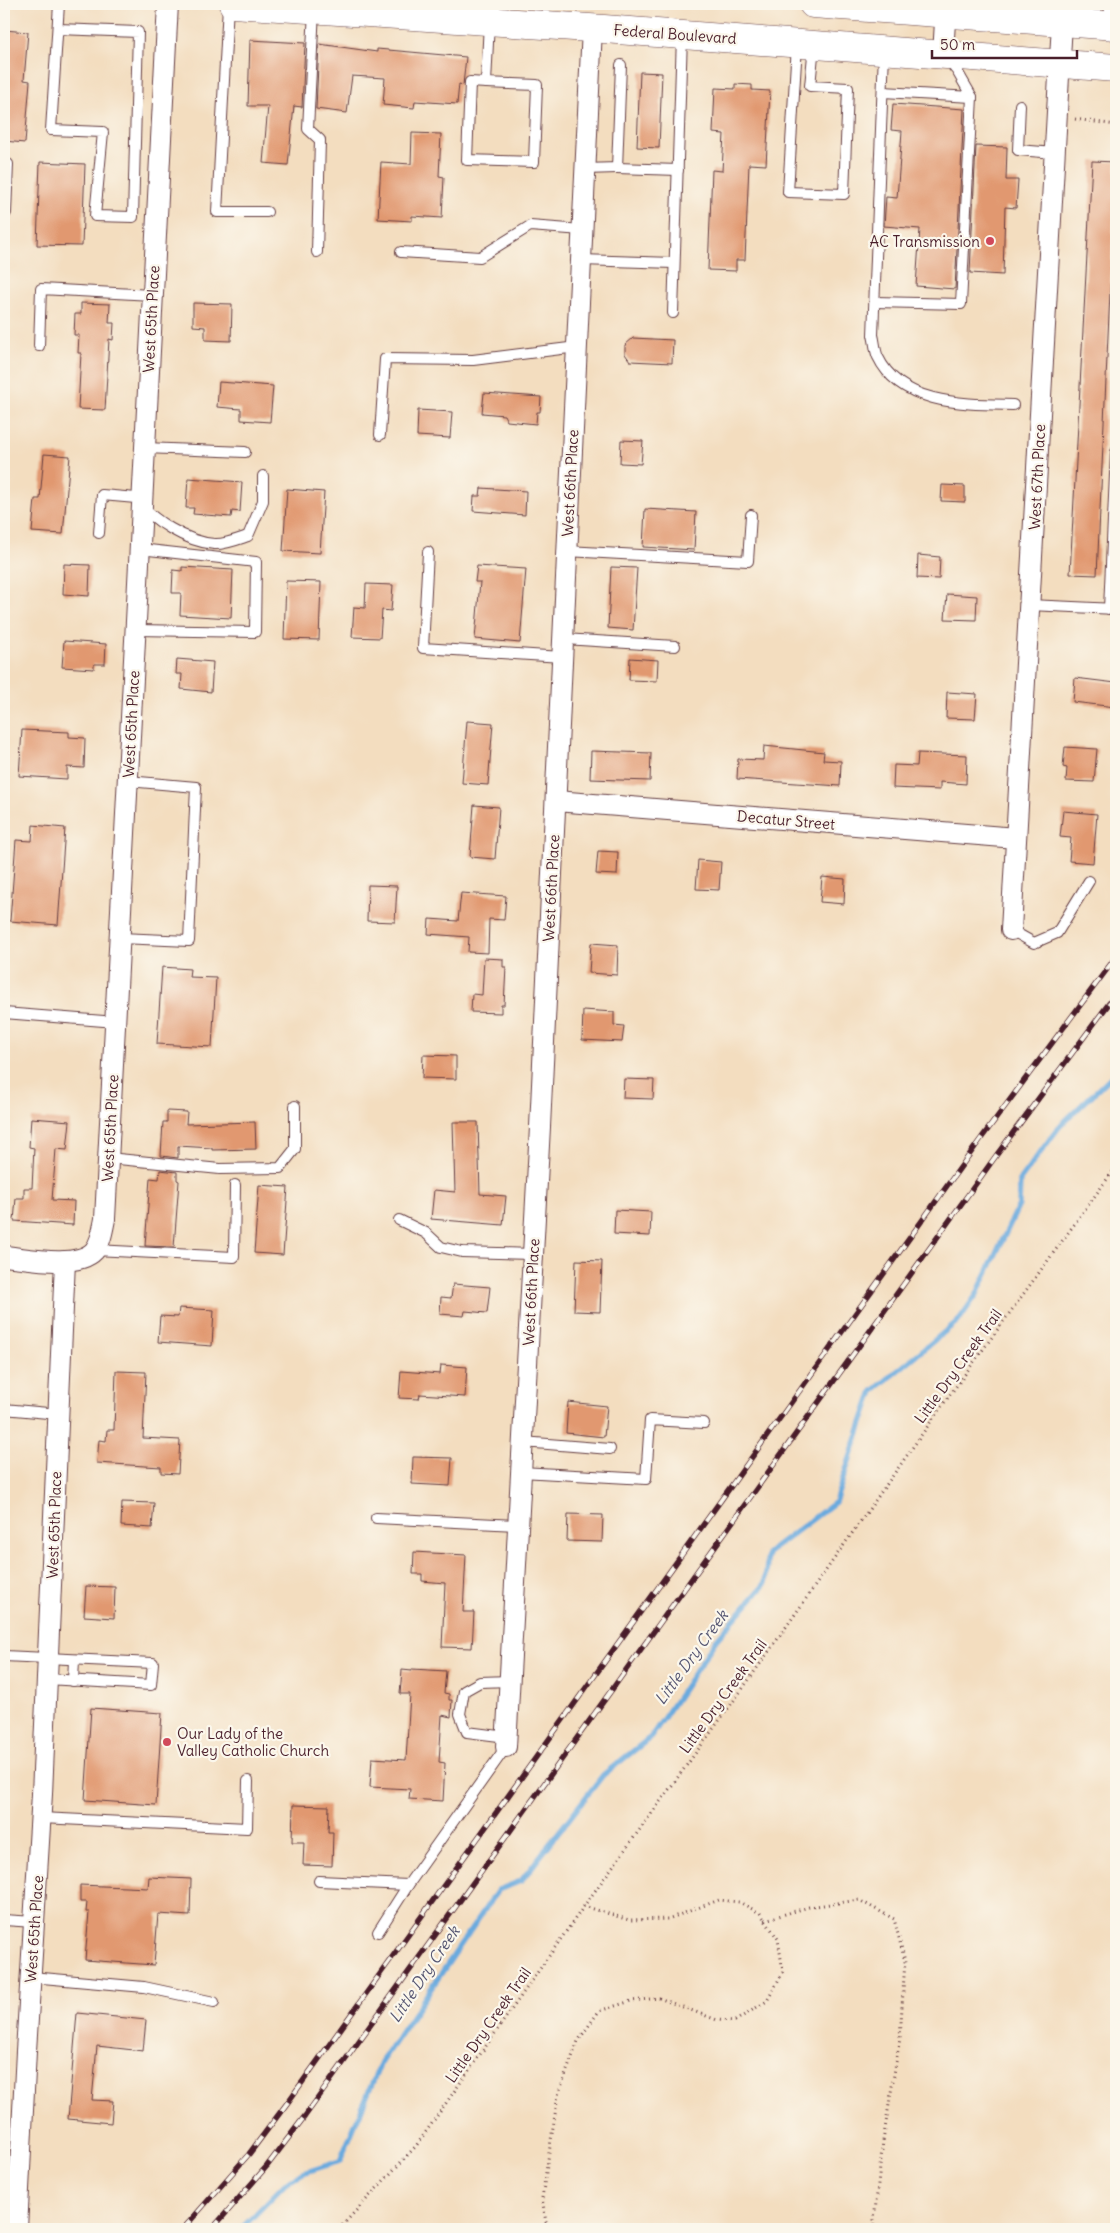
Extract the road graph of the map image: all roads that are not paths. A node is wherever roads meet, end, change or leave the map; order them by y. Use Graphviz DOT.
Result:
graph roads {
  1 [pos="59,4"];
  2 [pos="168,4"];
  3 [pos="228,4"];
  4 [pos="233,4"];
  5 [pos="813,4"];
  6 [pos="898,7"];
  7 [pos="946,8"];
  8 [pos="314,9"];
  9 [pos="1112,18"];
  10 [pos="489,21"];
  11 [pos="1062,23"];
  12 [pos="592,28"];
  13 [pos="58,29"];
  14 [pos="682,35"];
  15 [pos="805,44"];
  16 [pos="884,50"];
  17 [pos="943,55"];
  18 [pos="1060,64"];
  19 [pos="621,65"];
  20 [pos="1116,68"];
  21 [pos="486,83"];
  22 [pos="883,92"];
  23 [pos="972,97"];
  24 [pos="1020,106"];
  25 [pos="1055,153"];
  26 [pos="4,164"];
  27 [pos="617,168"];
  28 [pos="585,169"];
  29 [pos="678,170"];
  30 [pos="267,212"];
  31 [pos="4,213"];
  32 [pos="582,230"];
  33 [pos="317,252"];
  34 [pos="401,252"];
  35 [pos="581,260"];
  36 [pos="674,263"];
  37 [pos="152,295"];
  38 [pos="875,302"];
  39 [pos="673,313"];
  40 [pos="39,346"];
  41 [pos="577,347"];
  42 [pos="1012,406"];
  43 [pos="380,435"];
  44 [pos="144,448"];
  45 [pos="245,452"];
  46 [pos="1116,452"];
  47 [pos="264,476"];
  48 [pos="142,508"];
  49 [pos="751,515"];
  50 [pos="99,533"];
  51 [pos="140,549"];
  52 [pos="567,551"];
  53 [pos="428,552"];
  54 [pos="1030,605"];
  55 [pos="1113,609"];
  56 [pos="136,630"];
  57 [pos="674,646"];
  58 [pos="563,648"];
  59 [pos="128,781"];
  60 [pos="556,801"];
  61 [pos="1016,838"];
  62 [pos="1089,881"];
  63 [pos="1011,930"];
  64 [pos="120,938"];
  65 [pos="4,1013"];
  66 [pos="116,1022"];
  67 [pos="295,1106"];
  68 [pos="108,1158"];
  69 [pos="235,1185"];
  70 [pos="399,1220"];
  71 [pos="95,1250"];
  72 [pos="533,1254"];
  73 [pos="4,1256"];
  74 [pos="65,1262"];
  75 [pos="4,1409"];
  76 [pos="59,1414"];
  77 [pos="704,1423"];
  78 [pos="523,1442"];
  79 [pos="610,1449"];
  80 [pos="521,1472"];
  81 [pos="376,1518"];
  82 [pos="518,1525"];
  83 [pos="4,1656"];
  84 [pos="48,1659"];
  85 [pos="74,1660"];
  86 [pos="47,1679"];
  87 [pos="73,1680"];
  88 [pos="510,1681"];
  89 [pos="507,1742"];
  90 [pos="248,1781"];
  91 [pos="41,1818"];
  92 [pos="319,1881"];
  93 [pos="408,1885"];
  94 [pos="4,1920"];
  95 [pos="34,1922"];
  96 [pos="378,1932"];
  97 [pos="30,1976"];
  98 [pos="214,2002"];
  99 [pos="17,2229"];
  1 -- 13 [label="lane"];
  2 -- 37 [label="street, West 65th Place"];
  3 -- 30 [label="lane"];
  4 -- 8 [label="main road, Federal Boulevard"];
  5 -- 6 [label="main road"];
  6 -- 7 [label="main road"];
  7 -- 11 [label="main road"];
  7 -- 17 [label="street"];
  8 -- 10 [label="main road, Federal Boulevard"];
  8 -- 33 [label="lane"];
  9 -- 11 [label="main road"];
  10 -- 12 [label="main road, Federal Boulevard"];
  10 -- 21 [label="lane"];
  11 -- 18 [label="street, West 67th Place"];
  12 -- 14 [label="main road, Federal Boulevard"];
  12 -- 28 [label="street, West 66th Place"];
  13 -- 13 [label="lane"];
  14 -- 15 [label="main road, Federal Boulevard"];
  14 -- 29 [label="lane"];
  15 -- 15 [label="lane"];
  15 -- 16 [label="main road, Federal Boulevard"];
  16 -- 17 [label="main road, Federal Boulevard"];
  16 -- 22 [label="lane"];
  17 -- 18 [label="main road, Federal Boulevard"];
  17 -- 23 [label="lane"];
  18 -- 20 [label="main road, Federal Boulevard"];
  18 -- 25 [label="street, West 67th Place"];
  19 -- 27 [label="lane"];
  21 -- 21 [label="lane"];
  22 -- 23 [label="lane"];
  22 -- 38 [label="lane"];
  23 -- 38 [label="lane"];
  24 -- 25 [label="lane"];
  25 -- 54 [label="street, West 67th Place"];
  26 -- 31 [label="lane"];
  27 -- 28 [label="lane"];
  27 -- 29 [label="lane"];
  28 -- 32 [label="street, West 66th Place"];
  29 -- 36 [label="lane"];
  32 -- 34 [label="lane"];
  32 -- 35 [label="street, West 66th Place"];
  35 -- 36 [label="lane"];
  35 -- 41 [label="street, West 66th Place"];
  36 -- 39 [label="lane"];
  37 -- 40 [label="lane"];
  37 -- 44 [label="street, West 65th Place"];
  38 -- 42 [label="lane"];
  41 -- 43 [label="lane"];
  41 -- 52 [label="street, West 66th Place"];
  44 -- 45 [label="lane"];
  44 -- 48 [label="street, West 65th Place"];
  46 -- 55 [label="lane"];
  47 -- 48 [label="lane"];
  48 -- 50 [label="lane"];
  48 -- 51 [label="street, West 65th Place"];
  49 -- 52 [label="lane"];
  51 -- 56 [label="street, West 65th Place"];
  51 -- 56 [label="lane"];
  52 -- 58 [label="street, West 66th Place"];
  53 -- 58 [label="lane"];
  54 -- 55 [label="lane"];
  54 -- 61 [label="street, West 67th Place"];
  56 -- 59 [label="street, West 65th Place"];
  57 -- 58 [label="lane"];
  58 -- 60 [label="street, West 66th Place"];
  59 -- 64 [label="street, West 65th Place"];
  59 -- 64 [label="lane"];
  60 -- 61 [label="street, Decatur Street"];
  60 -- 72 [label="street, West 66th Place"];
  61 -- 63 [label="street, West 67th Place"];
  62 -- 63 [label="lane"];
  64 -- 66 [label="street, West 65th Place"];
  65 -- 66 [label="lane"];
  66 -- 68 [label="street, West 65th Place"];
  67 -- 68 [label="lane"];
  68 -- 71 [label="street, West 65th Place"];
  69 -- 71 [label="lane"];
  70 -- 72 [label="lane"];
  71 -- 74 [label="street"];
  72 -- 78 [label="street, West 66th Place"];
  73 -- 74 [label="street"];
  74 -- 76 [label="street, West 65th Place"];
  75 -- 76 [label="lane"];
  76 -- 84 [label="street, West 65th Place"];
  77 -- 80 [label="lane"];
  78 -- 79 [label="lane"];
  78 -- 80 [label="street, West 66th Place"];
  80 -- 82 [label="street, West 66th Place"];
  81 -- 82 [label="lane"];
  82 -- 88 [label="street, West 66th Place"];
  83 -- 84 [label="lane"];
  84 -- 85 [label="lane"];
  84 -- 86 [label="street, West 65th Place"];
  85 -- 87 [label="lane"];
  85 -- 87 [label="lane"];
  86 -- 87 [label="lane"];
  86 -- 91 [label="street, West 65th Place"];
  88 -- 89 [label="street, West 66th Place"];
  88 -- 89 [label="lane"];
  89 -- 93 [label="lane"];
  90 -- 91 [label="lane"];
  91 -- 95 [label="street, West 65th Place"];
  92 -- 93 [label="lane"];
  93 -- 96 [label="lane"];
  94 -- 95 [label="lane"];
  95 -- 97 [label="street, West 65th Place"];
  97 -- 98 [label="lane"];
  97 -- 99 [label="street, West 65th Place"];
}
